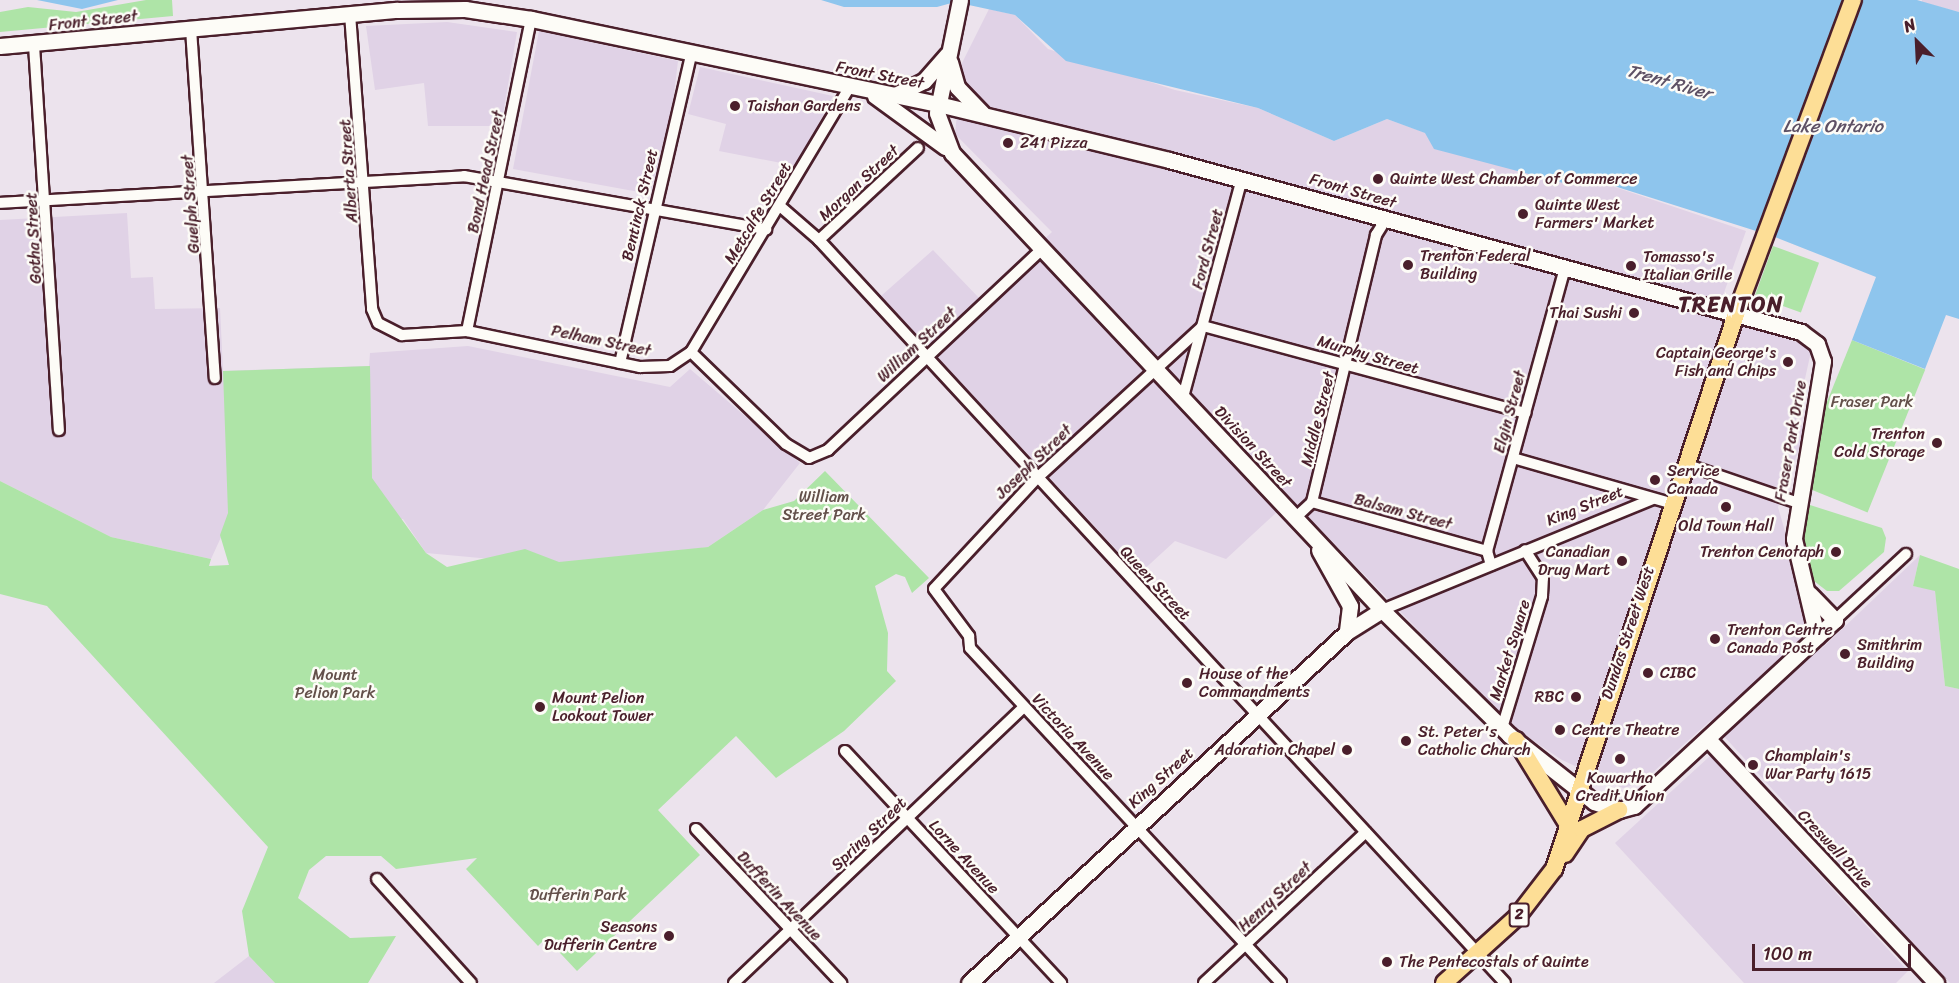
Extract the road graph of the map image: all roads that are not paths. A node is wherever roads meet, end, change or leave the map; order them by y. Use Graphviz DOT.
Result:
graph roads {
  1 [pos="960,0"];
  2 [pos="1853,0"];
  3 [pos="350,14"];
  4 [pos="531,19"];
  5 [pos="191,29"];
  6 [pos="34,45"];
  7 [pos="0,46"];
  8 [pos="948,53"];
  9 [pos="691,55"];
  10 [pos="849,88"];
  11 [pos="868,92"];
  12 [pos="892,96"];
  13 [pos="938,104"];
  14 [pos="984,115"];
  15 [pos="918,148"];
  16 [pos="952,153"];
  17 [pos="1242,179"];
  18 [pos="501,180"];
  19 [pos="366,182"];
  20 [pos="206,192"];
  21 [pos="48,201"];
  22 [pos="0,203"];
  23 [pos="781,207"];
  24 [pos="654,209"];
  25 [pos="1386,219"];
  26 [pos="766,229"];
  27 [pos="819,240"];
  28 [pos="1042,249"];
  29 [pos="1565,267"];
  30 [pos="1736,314"];
  31 [pos="380,325"];
  32 [pos="1203,326"];
  33 [pos="467,331"];
  34 [pos="691,352"];
  35 [pos="926,357"];
  36 [pos="620,363"];
  37 [pos="1344,363"];
  38 [pos="1157,369"];
  39 [pos="216,378"];
  40 [pos="1183,397"];
  41 [pos="1525,413"];
  42 [pos="58,430"];
  43 [pos="1513,458"];
  44 [pos="1685,464"];
  45 [pos="1037,478"];
  46 [pos="1652,499"];
  47 [pos="1312,502"];
  48 [pos="1798,502"];
  49 [pos="1670,503"];
  50 [pos="1295,518"];
  51 [pos="1314,539"];
  52 [pos="1525,550"];
  53 [pos="1487,551"];
  54 [pos="1906,554"];
  55 [pos="1491,565"];
  56 [pos="936,581"];
  57 [pos="1805,590"];
  58 [pos="1382,610"];
  59 [pos="1835,620"];
  60 [pos="1347,632"];
  61 [pos="1817,636"];
  62 [pos="1024,707"];
  63 [pos="1258,714"];
  64 [pos="1502,728"];
  65 [pos="1708,739"];
  66 [pos="1516,741"];
  67 [pos="845,751"];
  68 [pos="1578,788"];
  69 [pos="1619,810"];
  70 [pos="908,817"];
  71 [pos="1568,825"];
  72 [pos="1136,826"];
  73 [pos="696,829"];
  74 [pos="1366,832"];
  75 [pos="1554,870"];
  76 [pos="377,879"];
  77 [pos="791,929"];
  78 [pos="1018,937"];
  79 [pos="1246,944"];
  80 [pos="1477,953"];
  81 [pos="471,983"];
  82 [pos="734,983"];
  83 [pos="841,983"];
  84 [pos="969,983"];
  85 [pos="1061,983"];
  86 [pos="1204,983"];
  87 [pos="1281,983"];
  88 [pos="1444,983"];
  89 [pos="1504,983"];
  90 [pos="1936,983"];
  1 -- 8 [label="street"];
  2 -- 30 [label="main road, Dundas Street West"];
  3 -- 4 [label="street, Front Street"];
  3 -- 5 [label="street, Front Street"];
  3 -- 19 [label="street, Alberta Street"];
  4 -- 9 [label="street, Front Street"];
  4 -- 18 [label="street, Bond Head Street"];
  5 -- 6 [label="street, Front Street"];
  5 -- 20 [label="street, Guelph Street"];
  6 -- 7 [label="street, Front Street"];
  6 -- 21 [label="street, Gotha Street"];
  8 -- 12 [label="street"];
  8 -- 13 [label="street"];
  8 -- 14 [label="street"];
  9 -- 10 [label="street, Front Street"];
  9 -- 24 [label="street, Bentinck Street"];
  10 -- 11 [label="street, Front Street"];
  10 -- 23 [label="street, Metcalfe Street"];
  11 -- 12 [label="street, Front Street"];
  11 -- 16 [label="street"];
  12 -- 13 [label="street, Front Street"];
  13 -- 14 [label="street, Front Street"];
  13 -- 16 [label="street, Division Street"];
  14 -- 17 [label="street, Front Street"];
  15 -- 27 [label="street, Morgan Street"];
  16 -- 28 [label="street, Division Street"];
  17 -- 25 [label="street, Front Street"];
  17 -- 32 [label="street, Ford Street"];
  18 -- 19 [label="street"];
  18 -- 24 [label="street"];
  18 -- 33 [label="street, Bond Head Street"];
  19 -- 20 [label="street"];
  19 -- 31 [label="street, Alberta Street"];
  20 -- 21 [label="street"];
  20 -- 39 [label="street, Guelph Street"];
  21 -- 22 [label="street"];
  21 -- 42 [label="street, Gotha Street"];
  23 -- 26 [label="street, Metcalfe Street"];
  23 -- 27 [label="street, Queen Street"];
  24 -- 26 [label="street"];
  24 -- 36 [label="street, Bentinck Street"];
  25 -- 29 [label="street, Front Street"];
  25 -- 37 [label="street, Middle Street"];
  26 -- 34 [label="street, Metcalfe Street"];
  27 -- 35 [label="street, Queen Street"];
  28 -- 35 [label="street, William Street"];
  28 -- 38 [label="street, Division Street"];
  29 -- 30 [label="street, Front Street"];
  29 -- 41 [label="street, Elgin Street"];
  30 -- 44 [label="main road, Dundas Street West"];
  30 -- 48 [label="street, Fraser Park Drive"];
  31 -- 33 [label="street, Pelham Street"];
  32 -- 37 [label="street, Murphy Street"];
  32 -- 38 [label="street"];
  32 -- 40 [label="street, Ford Street"];
  33 -- 36 [label="street, Pelham Street"];
  34 -- 35 [label="street, William Street"];
  34 -- 36 [label="street, Pelham Street"];
  35 -- 45 [label="street, Queen Street"];
  37 -- 41 [label="street, Murphy Street"];
  37 -- 47 [label="street, Middle Street"];
  38 -- 40 [label="street, Division Street"];
  38 -- 45 [label="street, Joseph Street"];
  40 -- 50 [label="street, Division Street"];
  41 -- 43 [label="street, Elgin Street"];
  43 -- 46 [label="street"];
  43 -- 53 [label="street, Elgin Street"];
  44 -- 48 [label="street"];
  44 -- 49 [label="main road, Dundas Street West"];
  45 -- 56 [label="street, Joseph Street"];
  45 -- 63 [label="street, Queen Street"];
  46 -- 49 [label="street"];
  46 -- 52 [label="street, King Street"];
  47 -- 50 [label="street"];
  47 -- 53 [label="street, Balsam Street"];
  48 -- 57 [label="street, Fraser Park Drive"];
  49 -- 68 [label="main road, Dundas Street West"];
  50 -- 51 [label="street, Division Street"];
  51 -- 58 [label="street, Division Street"];
  51 -- 60 [label="street"];
  52 -- 55 [label="street, King Street"];
  52 -- 64 [label="street, Market Square"];
  53 -- 55 [label="street"];
  54 -- 59 [label="street"];
  55 -- 58 [label="street, King Street"];
  56 -- 62 [label="street, Victoria Avenue"];
  57 -- 59 [label="street"];
  57 -- 61 [label="street, Fraser Park Drive"];
  58 -- 60 [label="street, King Street"];
  58 -- 64 [label="street, Division Street"];
  59 -- 61 [label="street"];
  60 -- 63 [label="street, King Street"];
  61 -- 65 [label="street"];
  62 -- 70 [label="street, Spring Street"];
  62 -- 72 [label="street, Victoria Avenue"];
  63 -- 72 [label="street, King Street"];
  63 -- 74 [label="street, Queen Street"];
  64 -- 66 [label="street, Division Street"];
  65 -- 69 [label="street"];
  65 -- 90 [label="street, Creswell Drive"];
  66 -- 68 [label="street, Division Street"];
  66 -- 71 [label="main road"];
  67 -- 70 [label="street, Lorne Avenue"];
  68 -- 69 [label="street, Division Street"];
  68 -- 71 [label="main road, Dundas Street West / 2"];
  69 -- 75 [label="main road"];
  70 -- 77 [label="street, Spring Street"];
  70 -- 78 [label="street, Lorne Avenue"];
  71 -- 75 [label="main road, Dundas Street West / 2"];
  72 -- 78 [label="street, King Street"];
  72 -- 79 [label="street, Victoria Avenue"];
  73 -- 77 [label="street, Dufferin Avenue"];
  74 -- 79 [label="street, Henry Street"];
  74 -- 80 [label="street, Queen Street"];
  75 -- 80 [label="main road, Dundas Street West / 2"];
  76 -- 81 [label="street"];
  77 -- 82 [label="street, Spring Street"];
  77 -- 83 [label="street, Dufferin Avenue"];
  78 -- 84 [label="street, King Street"];
  78 -- 85 [label="street, Lorne Avenue"];
  79 -- 86 [label="street, Henry Street"];
  79 -- 87 [label="street, Victoria Avenue"];
  80 -- 88 [label="main road, Dundas Street West / 2"];
  80 -- 89 [label="street, Queen Street"];
}
